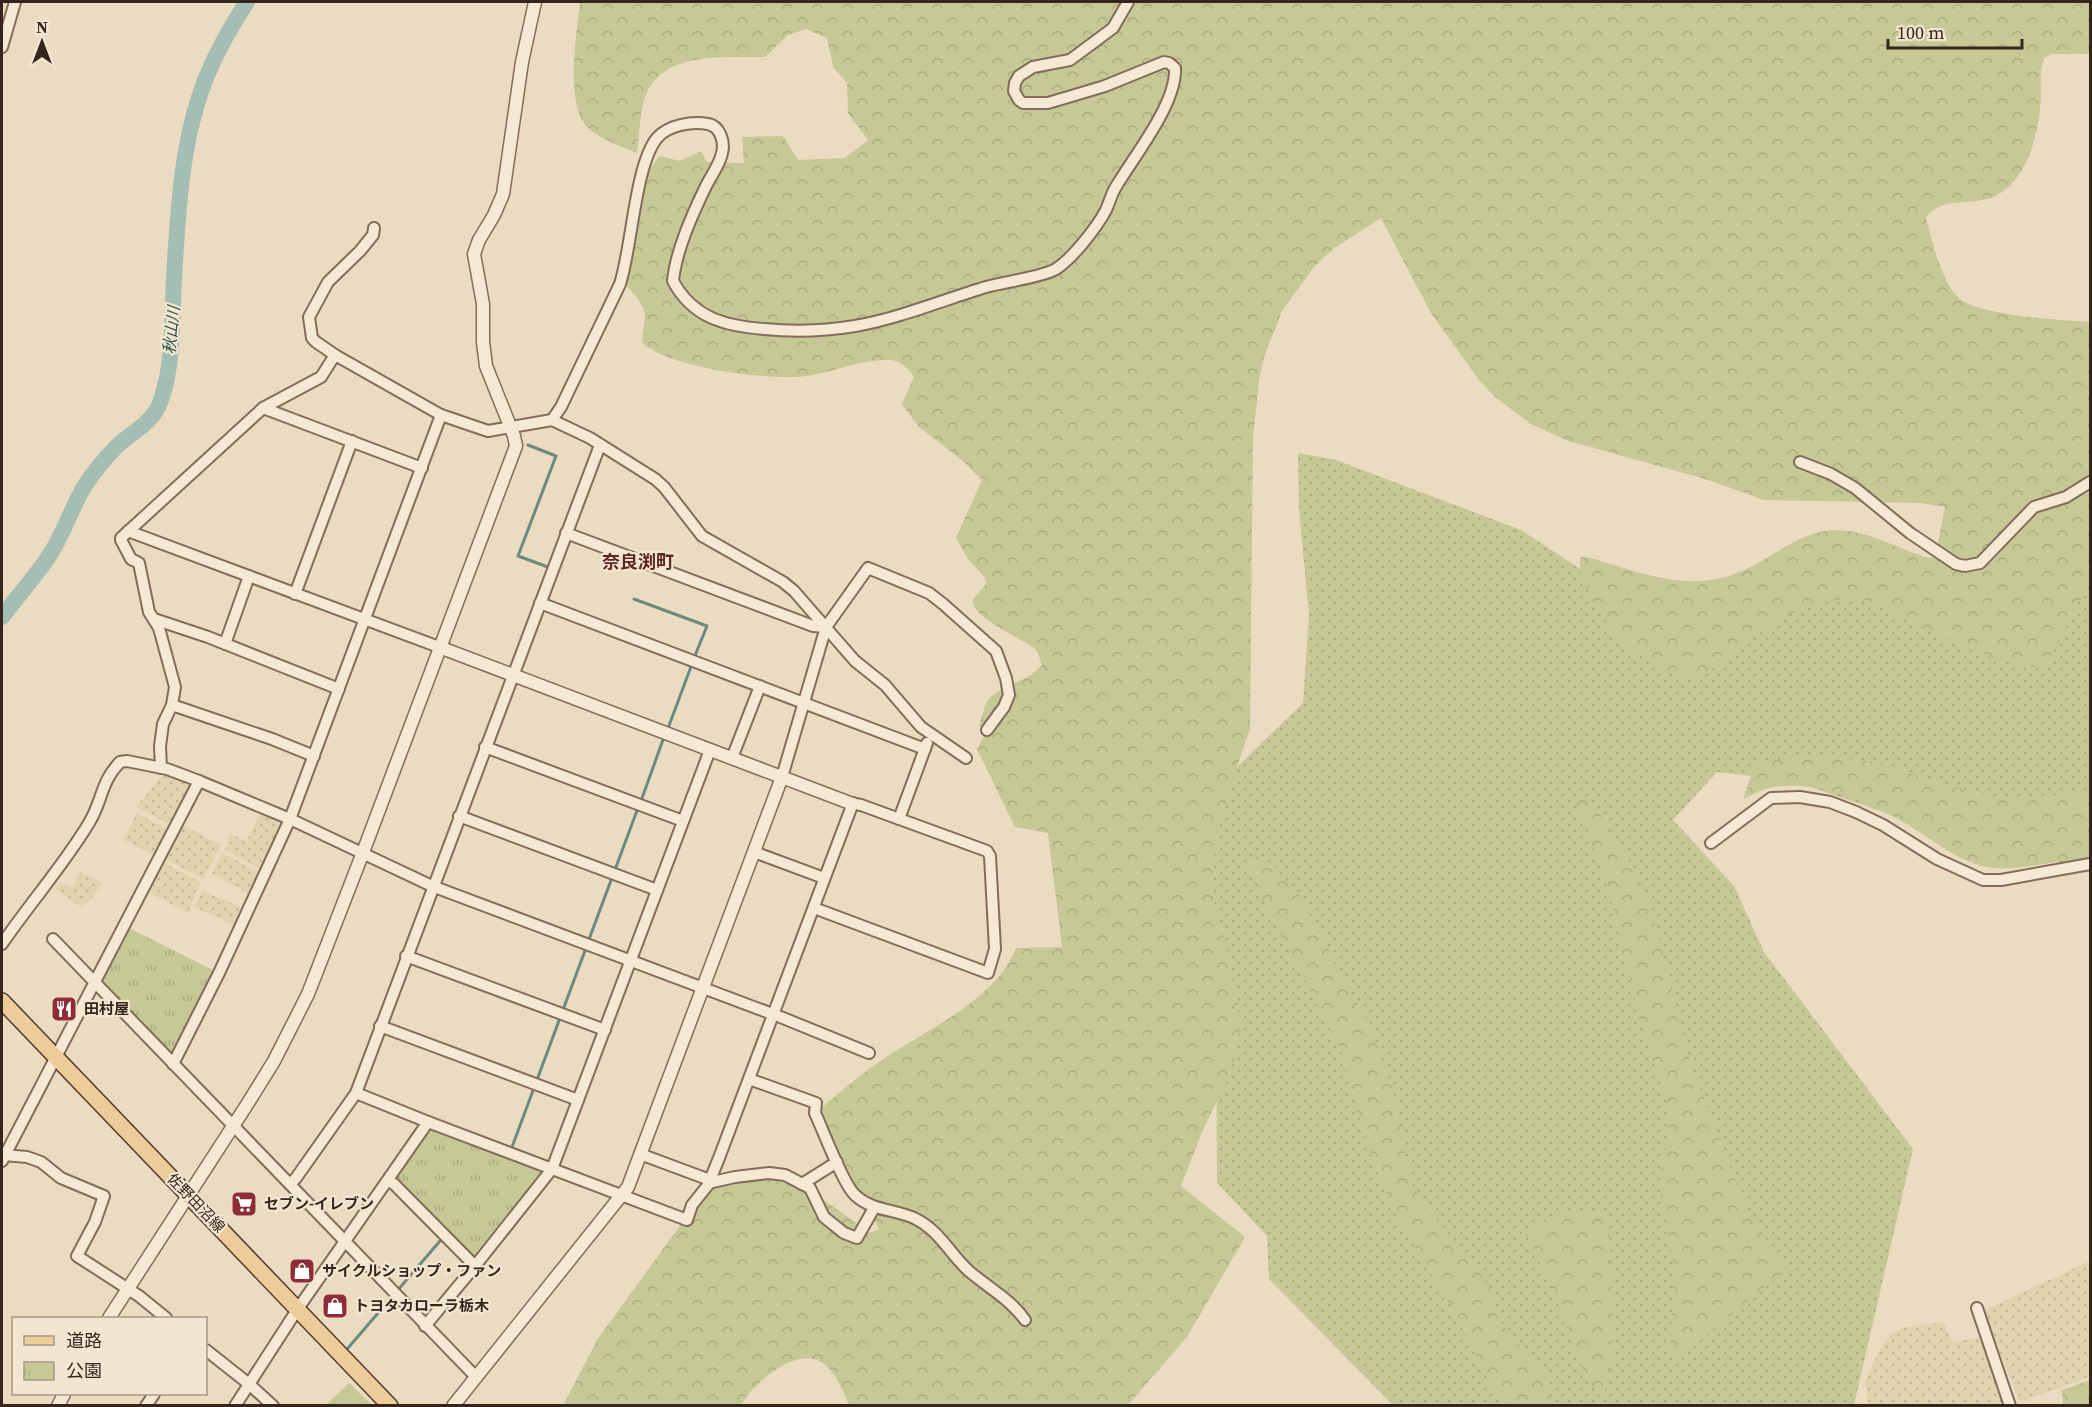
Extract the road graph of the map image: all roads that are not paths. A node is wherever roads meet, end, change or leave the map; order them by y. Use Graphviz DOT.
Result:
graph roads {
  1 [pos="15,2"];
  2 [pos="535,2"];
  3 [pos="1128,2"];
  4 [pos="2,47"];
  5 [pos="374,228"];
  6 [pos="335,355"];
  7 [pos="263,408"];
  8 [pos="441,415"];
  9 [pos="552,420"];
  10 [pos="511,428"];
  11 [pos="352,441"];
  12 [pos="600,445"];
  13 [pos="1800,462"];
  14 [pos="422,468"];
  15 [pos="2091,482"];
  16 [pos="128,531"];
  17 [pos="566,533"];
  18 [pos="249,576"];
  19 [pos="295,594"];
  20 [pos="540,603"];
  21 [pos="154,619"];
  22 [pos="365,620"];
  23 [pos="826,627"];
  24 [pos="225,644"];
  25 [pos="439,647"];
  26 [pos="513,675"];
  27 [pos="759,686"];
  28 [pos="339,689"];
  29 [pos="804,703"];
  30 [pos="172,705"];
  31 [pos="987,730"];
  32 [pos="931,734"];
  33 [pos="485,747"];
  34 [pos="925,749"];
  35 [pos="710,750"];
  36 [pos="314,756"];
  37 [pos="732,758"];
  38 [pos="966,758"];
  39 [pos="161,768"];
  40 [pos="782,777"];
  41 [pos="199,781"];
  42 [pos="851,803"];
  43 [pos="459,816"];
  44 [pos="290,819"];
  45 [pos="899,819"];
  46 [pos="683,821"];
  47 [pos="1711,843"];
  48 [pos="754,852"];
  49 [pos="362,855"];
  50 [pos="2091,864"];
  51 [pos="825,878"];
  52 [pos="432,886"];
  53 [pos="657,890"];
  54 [pos="813,908"];
  55 [pos="53,939"];
  56 [pos="2,944"];
  57 [pos="406,956"];
  58 [pos="631,961"];
  59 [pos="94,982"];
  60 [pos="703,988"];
  61 [pos="2,1001"];
  62 [pos="773,1014"];
  63 [pos="380,1026"];
  64 [pos="605,1029"];
  65 [pos="869,1053"];
  66 [pos="55,1056"];
  67 [pos="173,1065"];
  68 [pos="749,1079"];
  69 [pos="356,1093"];
  70 [pos="578,1100"];
  71 [pos="428,1122"];
  72 [pos="233,1126"];
  73 [pos="640,1154"];
  74 [pos="3,1158"];
  75 [pos="837,1162"];
  76 [pos="552,1169"];
  77 [pos="388,1181"];
  78 [pos="709,1181"];
  79 [pos="290,1184"];
  80 [pos="802,1184"];
  81 [pos="189,1195"];
  82 [pos="622,1195"];
  83 [pos="874,1208"];
  84 [pos="344,1242"];
  85 [pos="475,1266"];
  86 [pos="128,1289"];
  87 [pos="1977,1308"];
  88 [pos="297,1310"];
  89 [pos="110,1317"];
  90 [pos="165,1317"];
  91 [pos="1025,1320"];
  92 [pos="425,1326"];
  93 [pos="207,1351"];
  94 [pos="476,1377"];
  95 [pos="249,1384"];
  96 [pos="235,1406"];
  97 [pos="273,1406"];
  98 [pos="390,1406"];
  99 [pos="453,1406"];
  100 [pos="2010,1406"];
  1 -- 4 [label="street"];
  2 -- 10 [label="street"];
  3 -- 9 [label="street"];
  5 -- 6 [label="street"];
  6 -- 7 [label="street"];
  6 -- 8 [label="street"];
  7 -- 11 [label="street"];
  7 -- 16 [label="street"];
  8 -- 10 [label="street"];
  8 -- 14 [label="street"];
  9 -- 10 [label="street"];
  9 -- 12 [label="street"];
  10 -- 25 [label="street"];
  11 -- 14 [label="street"];
  11 -- 19 [label="street"];
  12 -- 17 [label="street"];
  12 -- 23 [label="street"];
  13 -- 15 [label="street"];
  14 -- 22 [label="street"];
  16 -- 18 [label="street"];
  16 -- 21 [label="street"];
  17 -- 20 [label="street"];
  17 -- 23 [label="street"];
  18 -- 19 [label="street"];
  18 -- 24 [label="street"];
  19 -- 22 [label="street"];
  20 -- 26 [label="street"];
  20 -- 27 [label="street"];
  21 -- 24 [label="street"];
  21 -- 30 [label="street"];
  22 -- 25 [label="street"];
  22 -- 28 [label="street"];
  23 -- 29 [label="street"];
  23 -- 31 [label="street"];
  23 -- 32 [label="street"];
  24 -- 28 [label="street"];
  25 -- 26 [label="street"];
  25 -- 49 [label="street"];
  26 -- 33 [label="street"];
  26 -- 35 [label="street"];
  27 -- 29 [label="street"];
  27 -- 37 [label="street"];
  28 -- 36 [label="street"];
  29 -- 34 [label="street"];
  29 -- 40 [label="street"];
  30 -- 36 [label="street"];
  30 -- 39 [label="street"];
  32 -- 34 [label="street"];
  32 -- 38 [label="street"];
  33 -- 43 [label="street"];
  33 -- 46 [label="street"];
  34 -- 45 [label="street"];
  35 -- 37 [label="street"];
  35 -- 46 [label="street"];
  36 -- 44 [label="street"];
  37 -- 40 [label="street"];
  39 -- 41 [label="street"];
  39 -- 56 [label="street"];
  40 -- 42 [label="street"];
  40 -- 48 [label="street"];
  41 -- 44 [label="street"];
  41 -- 59 [label="street"];
  42 -- 45 [label="street"];
  42 -- 51 [label="street"];
  43 -- 52 [label="street"];
  43 -- 53 [label="street"];
  44 -- 49 [label="street"];
  44 -- 67 [label="street"];
  45 -- 54 [label="street"];
  46 -- 53 [label="street"];
  47 -- 50 [label="street"];
  48 -- 51 [label="street"];
  48 -- 60 [label="street"];
  49 -- 52 [label="street"];
  49 -- 72 [label="street"];
  51 -- 54 [label="street"];
  52 -- 57 [label="street"];
  52 -- 58 [label="street"];
  53 -- 58 [label="street"];
  54 -- 62 [label="street"];
  55 -- 59 [label="street"];
  57 -- 63 [label="street"];
  57 -- 64 [label="street"];
  58 -- 60 [label="street"];
  58 -- 64 [label="street"];
  59 -- 66 [label="street"];
  59 -- 67 [label="street"];
  60 -- 62 [label="street"];
  60 -- 73 [label="street"];
  61 -- 66 [label="main road, 佐野田沼線"];
  62 -- 65 [label="street"];
  62 -- 68 [label="street"];
  63 -- 69 [label="street"];
  63 -- 70 [label="street"];
  64 -- 70 [label="street"];
  66 -- 74 [label="street"];
  66 -- 81 [label="main road, 佐野田沼線"];
  67 -- 72 [label="street"];
  68 -- 75 [label="street"];
  68 -- 78 [label="street"];
  69 -- 71 [label="street"];
  69 -- 79 [label="street"];
  70 -- 76 [label="street"];
  71 -- 76 [label="street"];
  71 -- 77 [label="street"];
  72 -- 79 [label="street"];
  72 -- 81 [label="street"];
  73 -- 78 [label="street"];
  73 -- 82 [label="street"];
  74 -- 86 [label="street"];
  75 -- 80 [label="street"];
  75 -- 83 [label="street"];
  76 -- 82 [label="street"];
  76 -- 85 [label="street"];
  77 -- 84 [label="street"];
  77 -- 85 [label="street"];
  78 -- 80 [label="street"];
  78 -- 82 [label="street"];
  79 -- 84 [label="street"];
  80 -- 83 [label="street"];
  81 -- 86 [label="street"];
  81 -- 88 [label="main road, 佐野田沼線"];
  82 -- 94 [label="street"];
  83 -- 91 [label="street"];
  84 -- 88 [label="street"];
  84 -- 92 [label="street"];
  85 -- 92 [label="street"];
  86 -- 89 [label="street"];
  86 -- 90 [label="street"];
  87 -- 100 [label="street"];
  88 -- 95 [label="street"];
  88 -- 98 [label="main road, 佐野田沼線"];
  92 -- 94 [label="street"];
  93 -- 95 [label="street"];
  94 -- 99 [label="street"];
  95 -- 96 [label="street"];
  95 -- 97 [label="street"];
}
